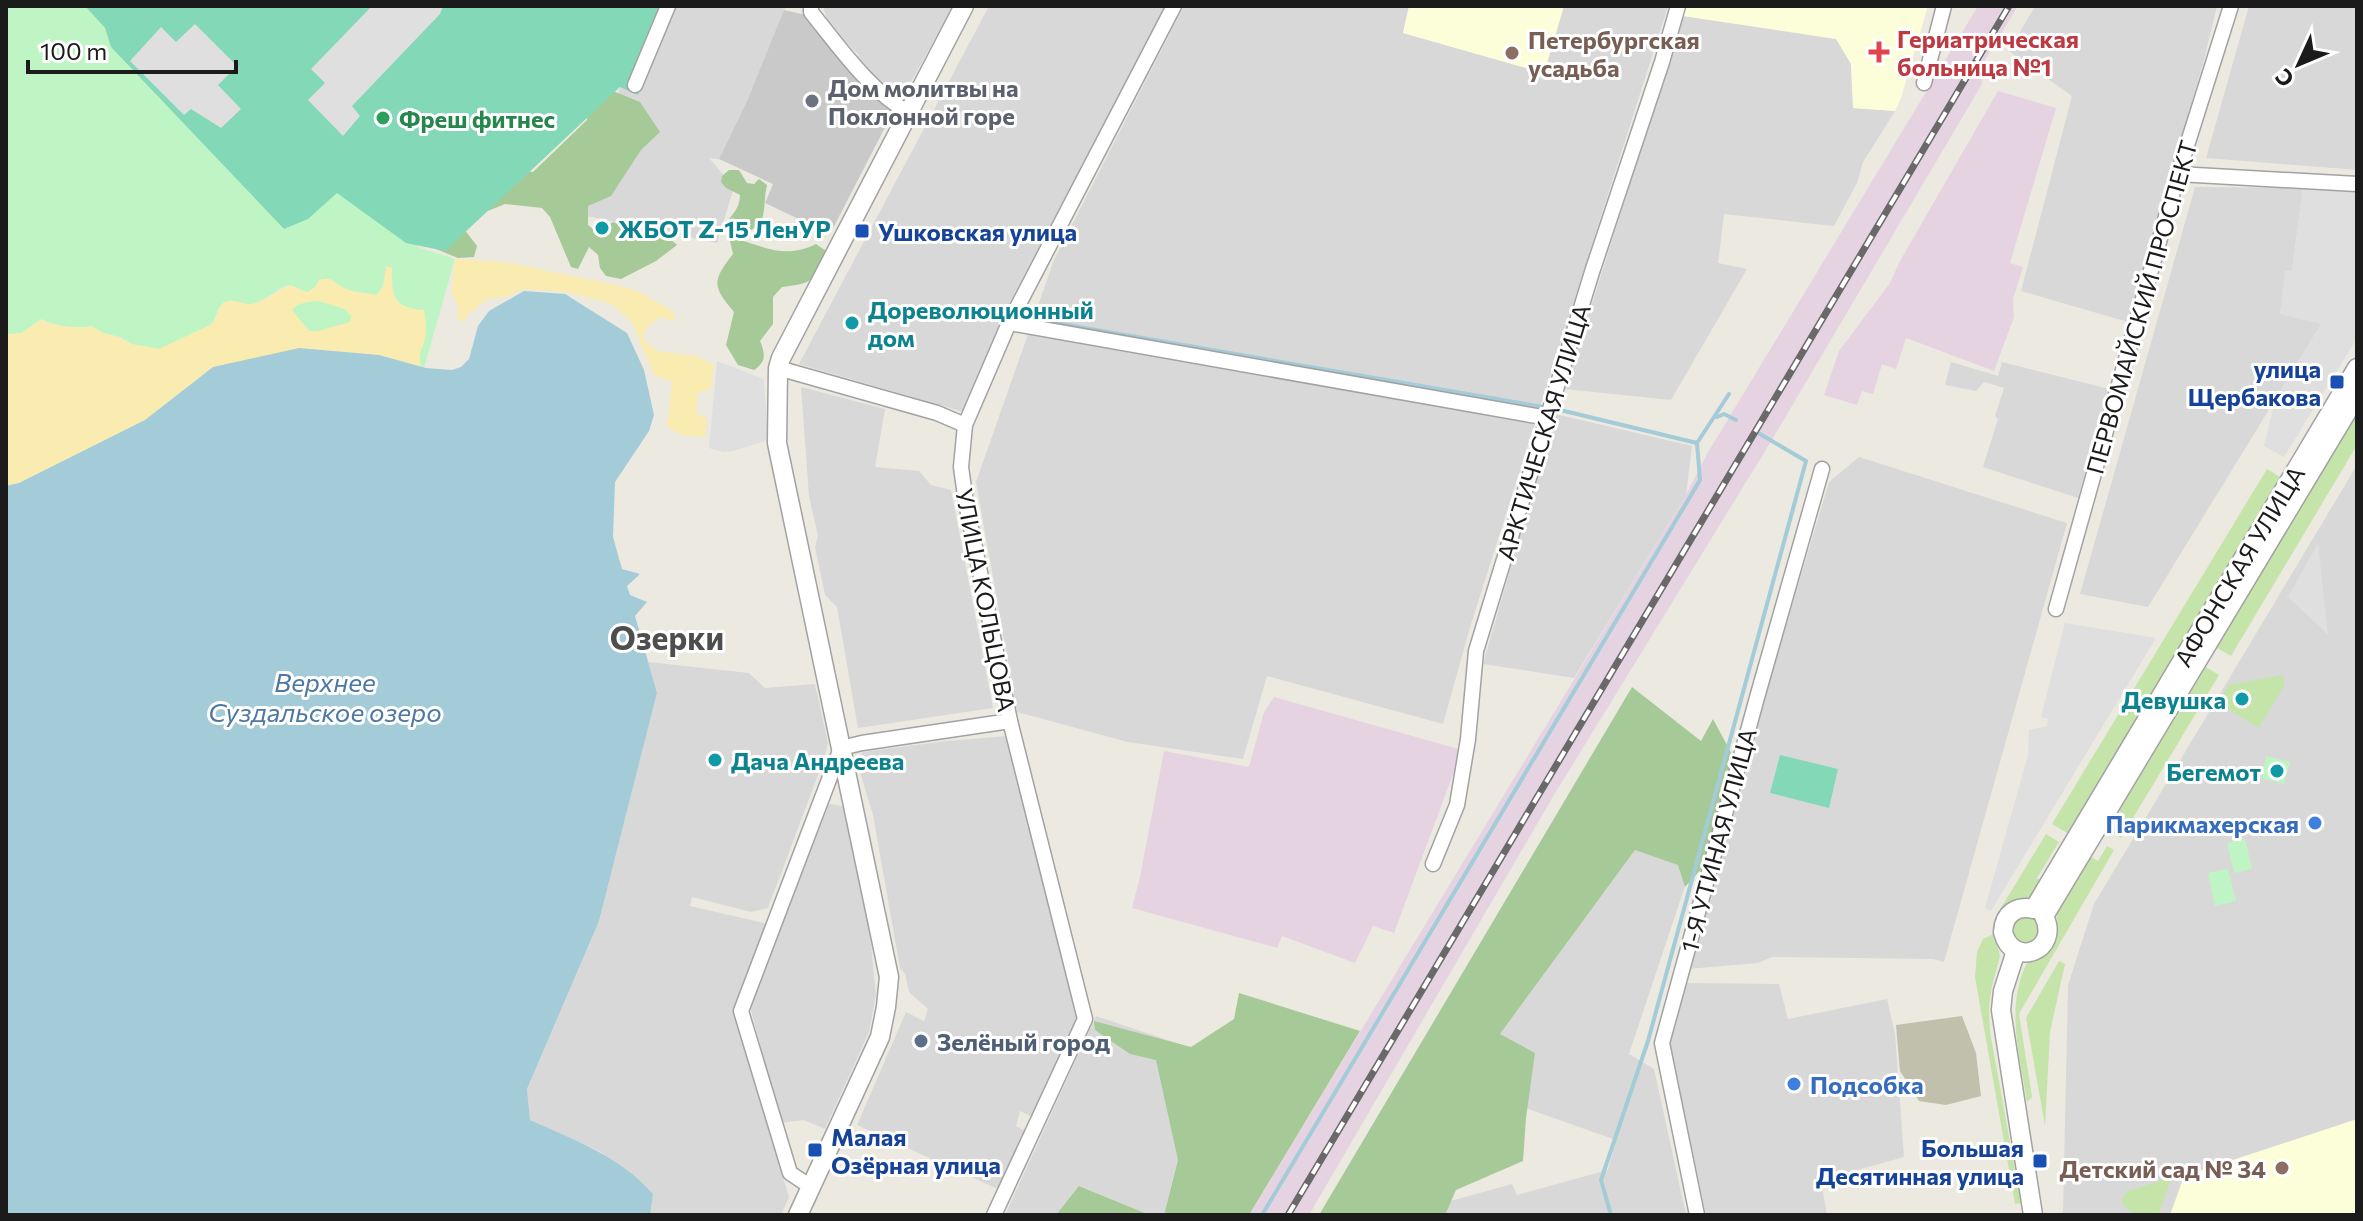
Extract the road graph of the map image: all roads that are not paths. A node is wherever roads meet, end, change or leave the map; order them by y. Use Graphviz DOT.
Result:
graph roads {
  1 [pos="668,6"];
  2 [pos="811,6"];
  3 [pos="964,6"];
  4 [pos="1174,6"];
  5 [pos="1678,6"];
  6 [pos="1944,6"];
  7 [pos="2231,6"];
  8 [pos="1924,83"];
  9 [pos="635,85"];
  10 [pos="909,113"];
  11 [pos="2178,174"];
  12 [pos="2357,184"];
  13 [pos="1009,323"];
  14 [pos="778,368"];
  15 [pos="2357,368"];
  16 [pos="2357,395"];
  17 [pos="1548,418"];
  18 [pos="965,425"];
  19 [pos="1822,469"];
  20 [pos="2056,609"];
  21 [pos="1010,721"];
  22 [pos="841,748"];
  23 [pos="1433,864"];
  24 [pos="2039,912"];
  25 [pos="2016,951"];
  26 [pos="811,1187"];
  27 [pos="798,1215"];
  28 [pos="994,1215"];
  29 [pos="1697,1215"];
  30 [pos="2033,1215"];
  1 -- 9 [label="street"];
  2 -- 10 [label="street"];
  3 -- 10 [label="street"];
  4 -- 13 [label="street, УЛИЦА КОЛЬЦОВА"];
  5 -- 17 [label="street, АРКТИЧЕСКАЯ УЛИЦА"];
  6 -- 8 [label="street"];
  7 -- 11 [label="street, ПЕРВОМАЙСКИЙ ПРОСПЕКТ"];
  10 -- 14 [label="street"];
  11 -- 12 [label="street"];
  11 -- 20 [label="street, ПЕРВОМАЙСКИЙ ПРОСПЕКТ"];
  13 -- 17 [label="street"];
  13 -- 18 [label="street, УЛИЦА КОЛЬЦОВА"];
  14 -- 18 [label="street"];
  14 -- 22 [label="street"];
  15 -- 24 [label="street, АФОНСКАЯ УЛИЦА"];
  16 -- 24 [label="street, АФОНСКАЯ УЛИЦА"];
  17 -- 23 [label="street, АРКТИЧЕСКАЯ УЛИЦА"];
  18 -- 21 [label="street, УЛИЦА КОЛЬЦОВА"];
  19 -- 29 [label="street, 1-Я УТИНАЯ УЛИЦА"];
  21 -- 22 [label="street"];
  21 -- 28 [label="street, УЛИЦА КОЛЬЦОВА"];
  22 -- 26 [label="street"];
  22 -- 26 [label="street"];
  24 -- 25 [label="street, АФОНСКАЯ УЛИЦА"];
  24 -- 25 [label="street"];
  25 -- 30 [label="street"];
  26 -- 27 [label="street"];
}
